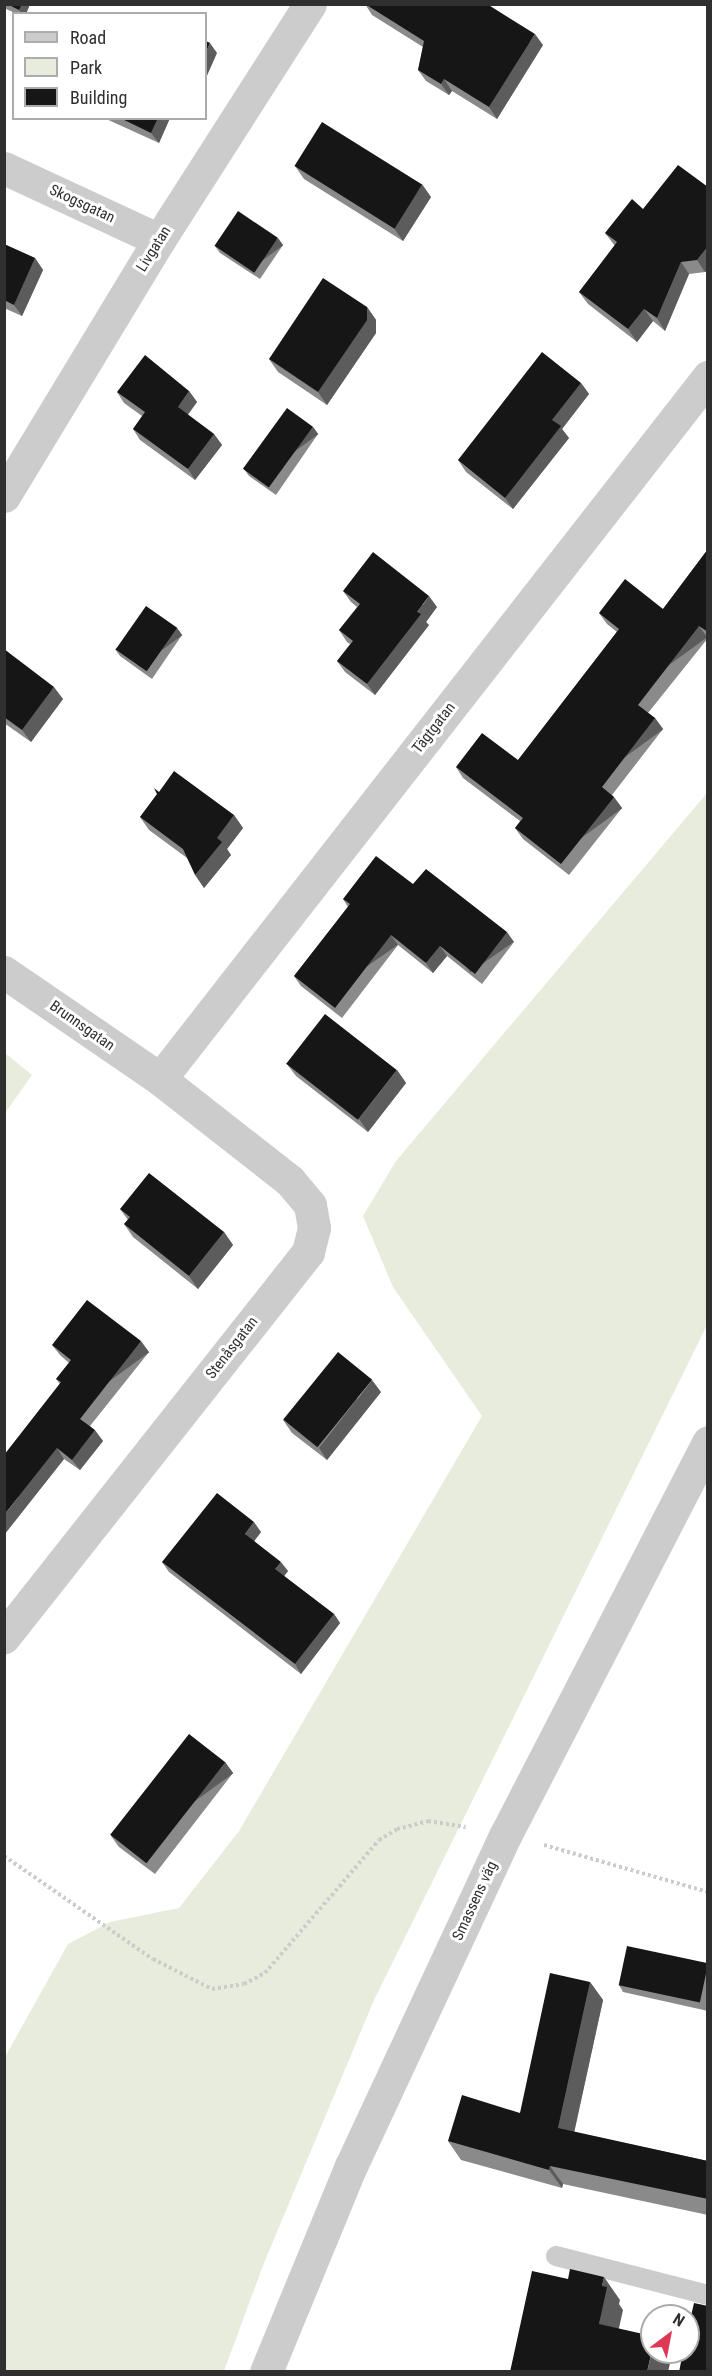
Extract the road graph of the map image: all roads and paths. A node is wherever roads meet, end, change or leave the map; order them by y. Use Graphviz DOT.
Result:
graph roads {
  1 [pos="310,4"];
  2 [pos="4,168"];
  3 [pos="159,240"];
  4 [pos="708,377"];
  5 [pos="4,496"];
  6 [pos="4,972"];
  7 [pos="160,1079"];
  8 [pos="708,1442"];
  9 [pos="4,1637"];
  10 [pos="506,1834"];
  11 [pos="4,1856"];
  12 [pos="708,1892"];
  13 [pos="556,2256"];
  14 [pos="708,2295"];
  15 [pos="267,2372"];
  1 -- 3 [label="street, Livgatan"];
  2 -- 3 [label="street, Skogsgatan"];
  3 -- 5 [label="street, Livgatan"];
  4 -- 7 [label="street, Tägtgatan"];
  6 -- 7 [label="street, Brunnsgatan"];
  7 -- 9 [label="street, Stenåsgatan"];
  8 -- 10 [label="street, Smassens väg"];
  10 -- 11 [label="path"];
  10 -- 12 [label="path"];
  10 -- 15 [label="street, Smassens väg"];
  13 -- 14 [label="lane"];
}
